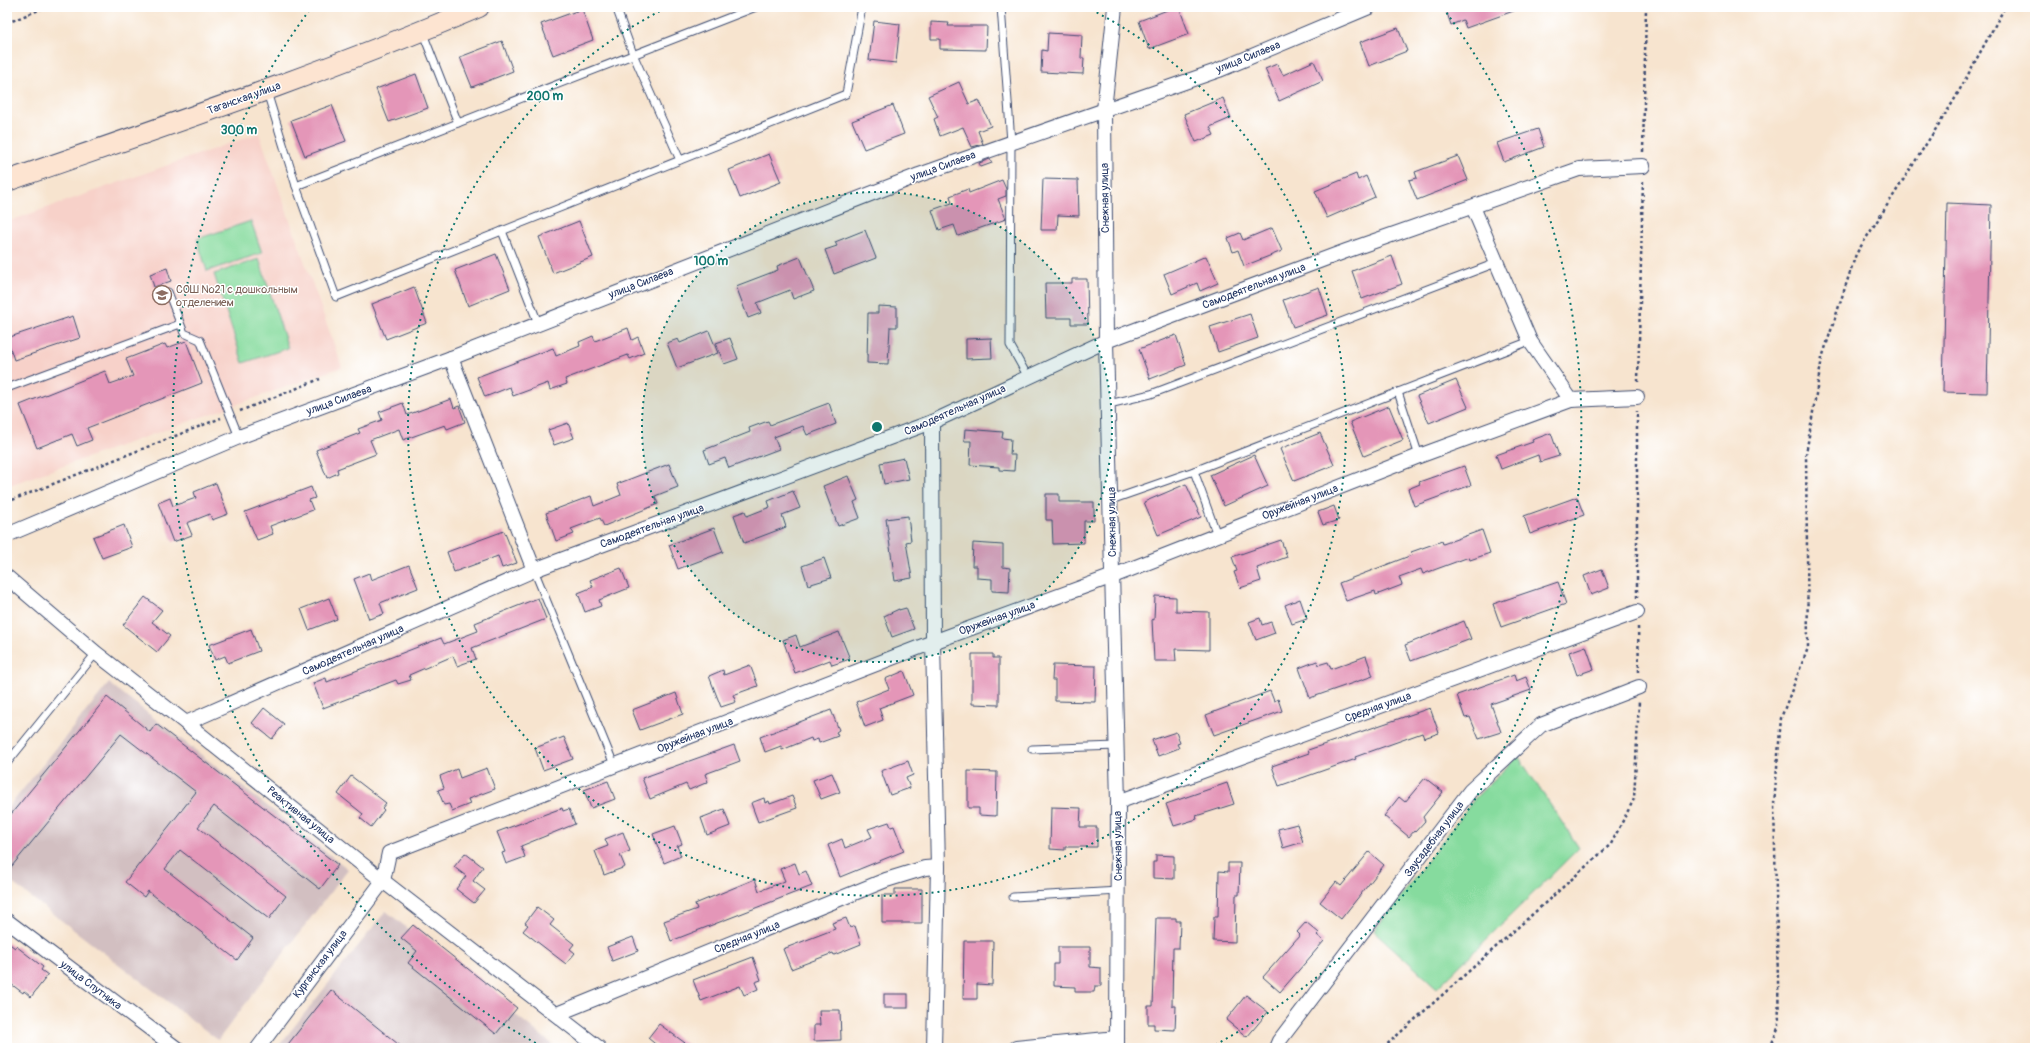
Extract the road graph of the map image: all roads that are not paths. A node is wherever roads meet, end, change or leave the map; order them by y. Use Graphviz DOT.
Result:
graph roads {
  1 [pos="479,7"];
  2 [pos="616,7"];
  3 [pos="756,7"];
  4 [pos="862,7"];
  5 [pos="1001,7"];
  6 [pos="1115,7"];
  7 [pos="1368,7"];
  8 [pos="422,31"];
  9 [pos="633,54"];
  10 [pos="266,91"];
  11 [pos="1104,110"];
  12 [pos="458,123"];
  13 [pos="1010,142"];
  14 [pos="680,160"];
  15 [pos="1643,166"];
  16 [pos="7,181"];
  17 [pos="296,186"];
  18 [pos="1473,207"];
  19 [pos="502,231"];
  20 [pos="1496,263"];
  21 [pos="168,292"];
  22 [pos="538,323"];
  23 [pos="180,324"];
  24 [pos="1106,341"];
  25 [pos="1530,341"];
  26 [pos="451,358"];
  27 [pos="1028,377"];
  28 [pos="7,388"];
  29 [pos="1398,392"];
  30 [pos="1637,397"];
  31 [pos="1571,400"];
  32 [pos="1109,404"];
  33 [pos="932,422"];
  34 [pos="239,437"];
  35 [pos="1419,456"];
  36 [pos="1194,471"];
  37 [pos="1111,500"];
  38 [pos="7,535"];
  39 [pos="1217,535"];
  40 [pos="534,570"];
  41 [pos="1113,576"];
  42 [pos="7,577"];
  43 [pos="1637,612"];
  44 [pos="933,642"];
  45 [pos="96,653"];
  46 [pos="1639,686"];
  47 [pos="186,723"];
  48 [pos="1117,746"];
  49 [pos="1032,749"];
  50 [pos="7,763"];
  51 [pos="615,766"];
  52 [pos="1118,802"];
  53 [pos="938,867"];
  54 [pos="383,881"];
  55 [pos="1119,891"];
  56 [pos="1013,897"];
  57 [pos="7,921"];
  58 [pos="557,1014"];
  59 [pos="1117,1043"];
  60 [pos="176,1048"];
  61 [pos="258,1048"];
  62 [pos="599,1048"];
  63 [pos="934,1048"];
  64 [pos="1016,1048"];
  65 [pos="1276,1048"];
  1 -- 8 [label="main road, Таганская улица"];
  2 -- 9 [label="lane"];
  3 -- 9 [label="lane"];
  4 -- 14 [label="lane"];
  5 -- 13 [label="lane"];
  6 -- 11 [label="street, Снежная улица"];
  7 -- 11 [label="street, улица Силаева"];
  8 -- 10 [label="main road, Таганская улица"];
  8 -- 12 [label="lane"];
  9 -- 12 [label="lane"];
  9 -- 14 [label="lane"];
  10 -- 16 [label="main road, Таганская улица"];
  10 -- 17 [label="lane"];
  11 -- 13 [label="street, улица Силаева"];
  11 -- 24 [label="street, Снежная улица"];
  12 -- 17 [label="lane"];
  13 -- 22 [label="street, улица Силаева"];
  13 -- 27 [label="lane"];
  14 -- 19 [label="lane"];
  15 -- 18 [label="street, Самодеятельная улица"];
  17 -- 19 [label="lane"];
  18 -- 20 [label="street"];
  18 -- 24 [label="street, Самодеятельная улица"];
  19 -- 22 [label="lane"];
  20 -- 25 [label="street"];
  20 -- 32 [label="lane"];
  21 -- 23 [label="lane"];
  22 -- 26 [label="street, улица Силаева"];
  23 -- 28 [label="lane"];
  23 -- 34 [label="lane"];
  24 -- 27 [label="street, Самодеятельная улица"];
  24 -- 32 [label="street, Снежная улица"];
  25 -- 29 [label="lane"];
  25 -- 31 [label="street"];
  26 -- 34 [label="street, улица Силаева"];
  26 -- 40 [label="street"];
  27 -- 33 [label="street, Самодеятельная улица"];
  29 -- 35 [label="lane"];
  29 -- 36 [label="lane"];
  30 -- 31 [label="street, Оружейная улица"];
  31 -- 35 [label="street, Оружейная улица"];
  32 -- 37 [label="street, Снежная улица"];
  33 -- 40 [label="street, Самодеятельная улица"];
  33 -- 44 [label="street"];
  34 -- 38 [label="street, улица Силаева"];
  35 -- 39 [label="street, Оружейная улица"];
  36 -- 37 [label="lane"];
  36 -- 39 [label="lane"];
  37 -- 41 [label="street, Снежная улица"];
  39 -- 41 [label="street, Оружейная улица"];
  40 -- 47 [label="street, Самодеятельная улица"];
  40 -- 51 [label="lane"];
  41 -- 44 [label="street, Оружейная улица"];
  41 -- 48 [label="street, Снежная улица"];
  42 -- 45 [label="street, Реактивная улица"];
  43 -- 52 [label="street, Средняя улица"];
  44 -- 51 [label="street, Оружейная улица"];
  44 -- 53 [label="street"];
  45 -- 47 [label="street, Реактивная улица"];
  45 -- 50 [label="lane"];
  46 -- 65 [label="street, Заусадебная улица"];
  47 -- 54 [label="street, Реактивная улица"];
  48 -- 49 [label="lane"];
  48 -- 52 [label="street, Снежная улица"];
  51 -- 54 [label="street, Оружейная улица"];
  52 -- 55 [label="street, Снежная улица"];
  53 -- 58 [label="street, Средняя улица"];
  53 -- 63 [label="street"];
  54 -- 58 [label="street, Реактивная улица"];
  54 -- 61 [label="street, Курганская улица"];
  55 -- 56 [label="lane"];
  55 -- 59 [label="street, Снежная улица"];
  57 -- 60 [label="street, улица Спутника"];
  58 -- 62 [label="street, Реактивная улица"];
  59 -- 64 [label="street, Снежная улица"];
}
